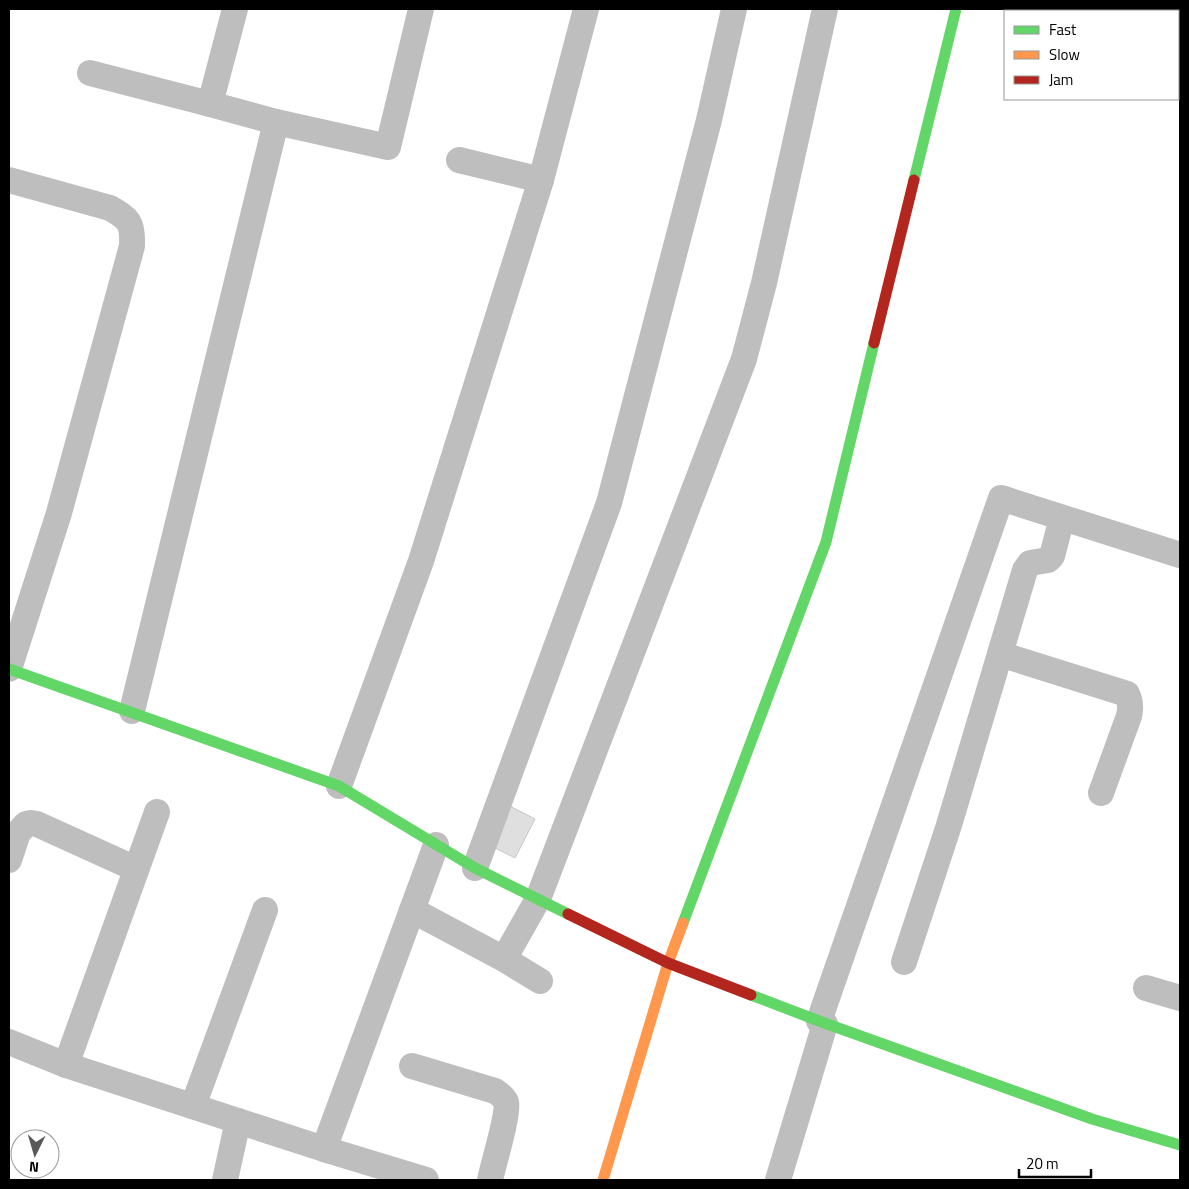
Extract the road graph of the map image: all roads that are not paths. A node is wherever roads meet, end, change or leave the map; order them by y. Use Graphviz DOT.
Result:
graph roads {
  1 [pos="235,9"];
  2 [pos="421,9"];
  3 [pos="586,9"];
  4 [pos="734,9"];
  5 [pos="825,9"];
  6 [pos="956,9"];
  7 [pos="90,73"];
  8 [pos="210,104"];
  9 [pos="276,122"];
  10 [pos="459,160"];
  11 [pos="9,180"];
  12 [pos="541,180"];
  13 [pos="1062,518"];
  14 [pos="1180,555"];
  15 [pos="1000,654"];
  16 [pos="9,669"];
  17 [pos="132,711"];
  18 [pos="339,786"];
  19 [pos="1101,792"];
  20 [pos="157,812"];
  21 [pos="436,845"];
  22 [pos="9,860"];
  23 [pos="475,868"];
  24 [pos="136,869"];
  25 [pos="538,899"];
  26 [pos="264,910"];
  27 [pos="412,910"];
  28 [pos="504,959"];
  29 [pos="904,962"];
  30 [pos="668,963"];
  31 [pos="540,981"];
  32 [pos="1146,988"];
  33 [pos="1180,998"];
  34 [pos="822,1022"];
  35 [pos="9,1042"];
  36 [pos="66,1064"];
  37 [pos="412,1066"];
  38 [pos="193,1106"];
  39 [pos="238,1121"];
  40 [pos="1180,1145"];
  41 [pos="324,1150"];
  42 [pos="378,1173"];
  43 [pos="225,1180"];
  44 [pos="426,1180"];
  45 [pos="490,1180"];
  46 [pos="604,1180"];
  47 [pos="778,1180"];
  1 -- 8 [label="street"];
  2 -- 9 [label="street"];
  3 -- 12 [label="street"];
  4 -- 23 [label="street"];
  5 -- 25 [label="street"];
  6 -- 30 [label="street"];
  7 -- 8 [label="street"];
  8 -- 9 [label="street"];
  9 -- 17 [label="street"];
  10 -- 12 [label="street"];
  11 -- 16 [label="street"];
  12 -- 18 [label="street"];
  13 -- 14 [label="street"];
  13 -- 15 [label="street"];
  13 -- 34 [label="street"];
  15 -- 19 [label="street"];
  15 -- 29 [label="street"];
  16 -- 17 [label="street"];
  17 -- 18 [label="street"];
  18 -- 21 [label="street"];
  20 -- 24 [label="street"];
  21 -- 23 [label="street"];
  21 -- 27 [label="street"];
  22 -- 24 [label="street"];
  23 -- 25 [label="street"];
  24 -- 36 [label="street"];
  25 -- 28 [label="street"];
  25 -- 30 [label="street"];
  26 -- 38 [label="street"];
  27 -- 28 [label="street"];
  27 -- 41 [label="street"];
  28 -- 31 [label="street"];
  30 -- 34 [label="street"];
  30 -- 46 [label="street"];
  32 -- 33 [label="street"];
  34 -- 40 [label="street"];
  34 -- 47 [label="street"];
  35 -- 36 [label="street"];
  36 -- 38 [label="street"];
  37 -- 45 [label="street"];
  38 -- 39 [label="street"];
  39 -- 41 [label="street"];
  39 -- 43 [label="street"];
  41 -- 42 [label="street"];
  42 -- 44 [label="street"];
}
